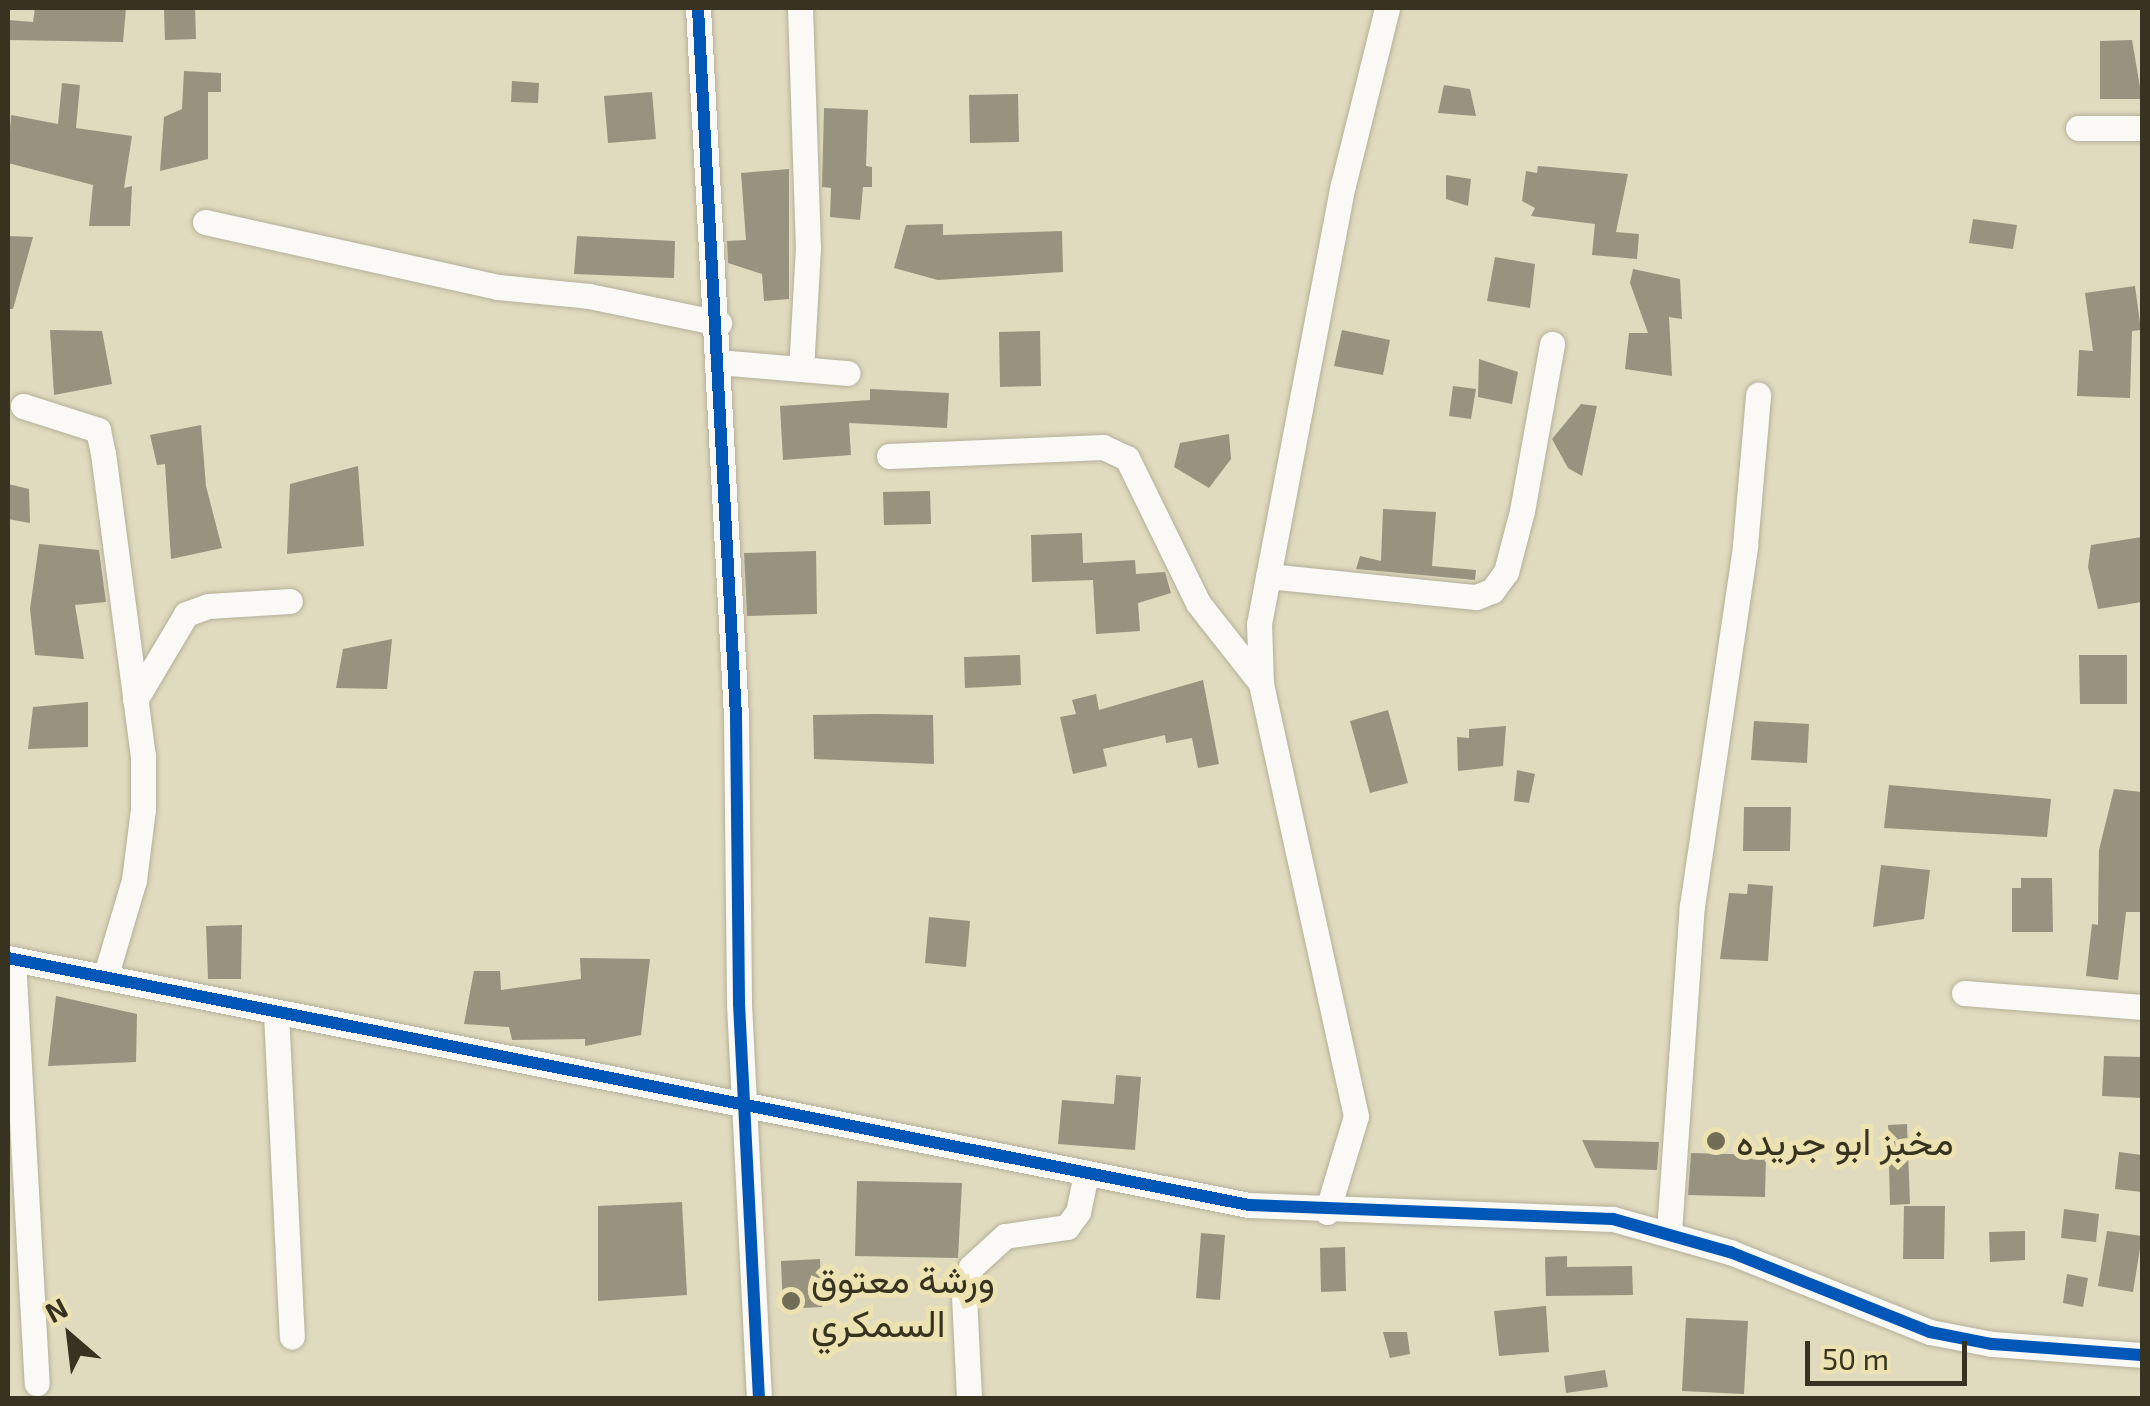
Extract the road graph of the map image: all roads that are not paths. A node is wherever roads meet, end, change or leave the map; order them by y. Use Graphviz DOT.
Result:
graph roads {
  1 [pos="698,8"];
  2 [pos="800,8"];
  3 [pos="1387,8"];
  4 [pos="2078,128"];
  5 [pos="2142,128"];
  6 [pos="205,222"];
  7 [pos="719,324"];
  8 [pos="1552,344"];
  9 [pos="720,362"];
  10 [pos="801,369"];
  11 [pos="848,373"];
  12 [pos="1758,394"];
  13 [pos="24,406"];
  14 [pos="889,456"];
  15 [pos="1268,576"];
  16 [pos="290,601"];
  17 [pos="1261,683"];
  18 [pos="135,700"];
  19 [pos="10,959"];
  20 [pos="106,978"];
  21 [pos="1964,994"];
  22 [pos="2142,1007"];
  23 [pos="276,1012"];
  24 [pos="744,1108"];
  25 [pos="1086,1175"];
  26 [pos="1327,1212"];
  27 [pos="1669,1232"];
  28 [pos="292,1337"];
  29 [pos="2142,1355"];
  30 [pos="38,1383"];
  31 [pos="759,1398"];
  32 [pos="970,1398"];
  1 -- 7 [label="street"];
  2 -- 10 [label="street"];
  3 -- 15 [label="street"];
  4 -- 5 [label="street"];
  6 -- 7 [label="street"];
  7 -- 9 [label="street"];
  8 -- 15 [label="street"];
  9 -- 10 [label="street"];
  9 -- 24 [label="street"];
  10 -- 11 [label="street"];
  12 -- 27 [label="street"];
  13 -- 18 [label="street"];
  14 -- 17 [label="street"];
  15 -- 17 [label="street"];
  16 -- 18 [label="street"];
  17 -- 26 [label="street"];
  18 -- 20 [label="street"];
  19 -- 20 [label="street"];
  19 -- 30 [label="street"];
  20 -- 23 [label="street"];
  21 -- 22 [label="street"];
  23 -- 24 [label="street"];
  23 -- 28 [label="street"];
  24 -- 25 [label="street"];
  24 -- 31 [label="street"];
  25 -- 26 [label="street"];
  25 -- 32 [label="street"];
  26 -- 27 [label="street"];
  27 -- 29 [label="street"];
}
